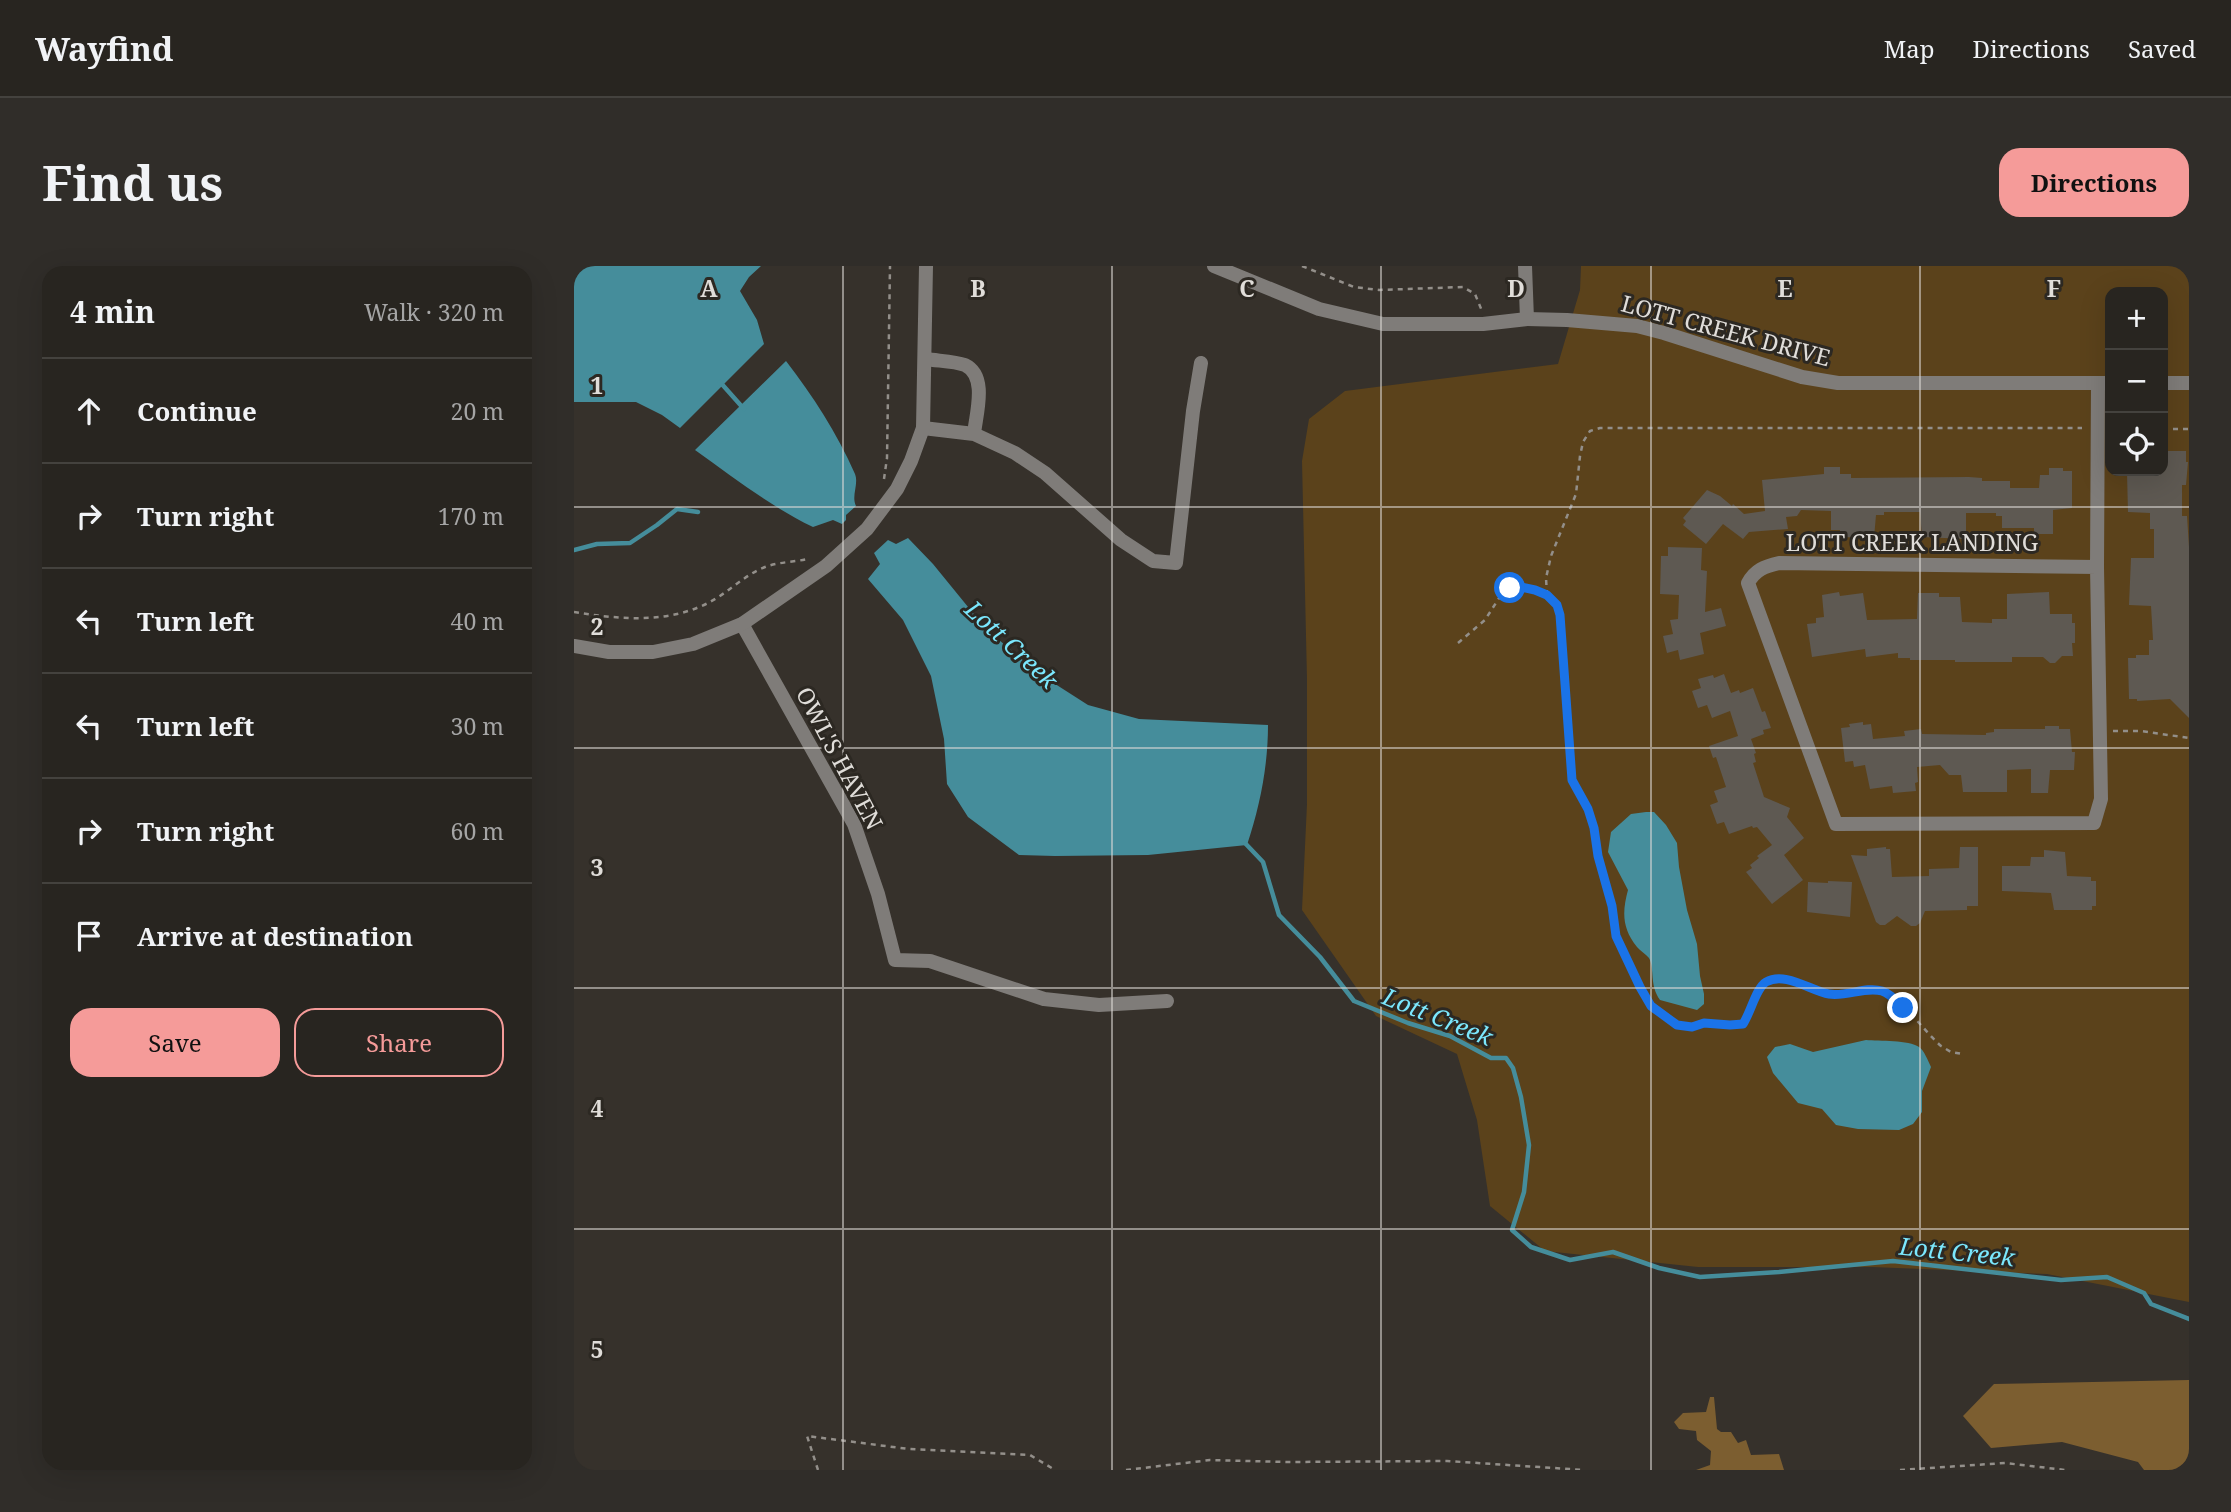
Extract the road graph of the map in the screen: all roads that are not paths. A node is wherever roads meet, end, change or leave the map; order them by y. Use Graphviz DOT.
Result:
graph roads {
  1 [pos="926,266"];
  2 [pos="1214,266"];
  3 [pos="1525,266"];
  4 [pos="1527,319"];
  5 [pos="926,359"];
  6 [pos="1201,363"];
  7 [pos="2104,383"];
  8 [pos="2168,383"];
  9 [pos="2189,383"];
  10 [pos="923,428"];
  11 [pos="974,434"];
  12 [pos="2097,567"];
  13 [pos="742,624"];
  14 [pos="574,646"];
  15 [pos="1167,1001"];
  1 -- 5 [label="street"];
  2 -- 4 [label="street, LOTT CREEK DRIVE"];
  3 -- 4 [label="street"];
  4 -- 7 [label="street, LOTT CREEK DRIVE"];
  5 -- 10 [label="street"];
  5 -- 11 [label="street"];
  6 -- 11 [label="street"];
  7 -- 12 [label="street, LOTT CREEK LANDING"];
  8 -- 9 [label="street"];
  10 -- 11 [label="street"];
  10 -- 13 [label="street"];
  12 -- 12 [label="street, LOTT CREEK LANDING"];
  13 -- 14 [label="street"];
  13 -- 15 [label="street, OWL'S HAVEN"];
}
